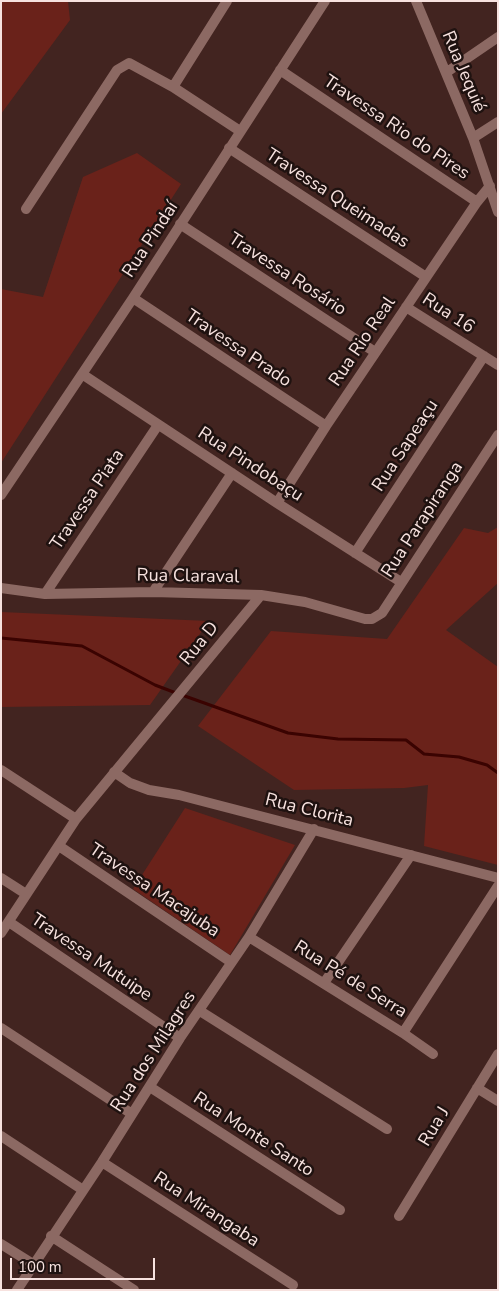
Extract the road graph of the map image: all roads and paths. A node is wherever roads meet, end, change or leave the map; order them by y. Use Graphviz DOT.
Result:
graph roads {
  1 [pos="228,1"];
  2 [pos="325,1"];
  3 [pos="417,2"];
  4 [pos="498,37"];
  5 [pos="280,70"];
  6 [pos="446,72"];
  7 [pos="173,87"];
  8 [pos="498,122"];
  9 [pos="240,131"];
  10 [pos="473,138"];
  11 [pos="229,148"];
  12 [pos="490,186"];
  13 [pos="477,202"];
  14 [pos="26,209"];
  15 [pos="497,209"];
  16 [pos="180,224"];
  17 [pos="426,277"];
  18 [pos="133,298"];
  19 [pos="406,307"];
  20 [pos="376,352"];
  21 [pos="484,356"];
  22 [pos="498,366"];
  23 [pos="82,374"];
  24 [pos="158,425"];
  25 [pos="326,426"];
  26 [pos="498,435"];
  27 [pos="232,473"];
  28 [pos="1,495"];
  29 [pos="278,503"];
  30 [pos="355,553"];
  31 [pos="401,582"];
  32 [pos="1,588"];
  33 [pos="153,592"];
  34 [pos="45,594"];
  35 [pos="261,596"];
  36 [pos="372,619"];
  37 [pos="1,770"];
  38 [pos="114,772"];
  39 [pos="76,819"];
  40 [pos="314,829"];
  41 [pos="59,846"];
  42 [pos="412,855"];
  43 [pos="1,878"];
  44 [pos="498,878"];
  45 [pos="498,886"];
  46 [pos="26,894"];
  47 [pos="9,922"];
  48 [pos="1,933"];
  49 [pos="249,936"];
  50 [pos="231,962"];
  51 [pos="324,983"];
  52 [pos="200,1011"];
  53 [pos="1,1028"];
  54 [pos="403,1032"];
  55 [pos="180,1038"];
  56 [pos="433,1054"];
  57 [pos="498,1054"];
  58 [pos="150,1087"];
  59 [pos="477,1088"];
  60 [pos="498,1101"];
  61 [pos="132,1114"];
  62 [pos="387,1129"];
  63 [pos="1,1136"];
  64 [pos="102,1162"];
  65 [pos="83,1190"];
  66 [pos="340,1210"];
  67 [pos="399,1216"];
  68 [pos="51,1236"];
  69 [pos="1,1244"];
  70 [pos="33,1264"];
  71 [pos="293,1285"];
  72 [pos="17,1290"];
  73 [pos="134,1290"];
  1 -- 7 [label="street"];
  2 -- 5 [label="street, Rua Pindaí"];
  3 -- 6 [label="street, Rua Jequié"];
  4 -- 6 [label="street"];
  5 -- 9 [label="street, Rua Pindaí"];
  5 -- 13 [label="street, Travessa Rio do Pires"];
  6 -- 10 [label="street, Rua Jequié"];
  7 -- 9 [label="street"];
  7 -- 14 [label="street"];
  8 -- 10 [label="street"];
  9 -- 11 [label="street, Rua Pindaí"];
  10 -- 12 [label="street, Rua Jequié"];
  11 -- 16 [label="street, Rua Pindaí"];
  11 -- 17 [label="street, Travessa Queimadas"];
  12 -- 13 [label="street, Travessa Rio do Pires"];
  12 -- 15 [label="street, Rua Jequié"];
  13 -- 17 [label="street, Rua Rio Real"];
  16 -- 18 [label="street, Rua Pindaí"];
  16 -- 20 [label="street, Travessa Rosário"];
  17 -- 19 [label="street, Rua Rio Real"];
  18 -- 23 [label="street, Rua Pindaí"];
  18 -- 25 [label="street, Travessa Prado"];
  19 -- 20 [label="street, Rua Rio Real"];
  19 -- 21 [label="street, Rua 16"];
  20 -- 25 [label="street, Rua Rio Real"];
  21 -- 22 [label="street, Rua 16"];
  21 -- 30 [label="street, Rua Sapeaçu"];
  23 -- 24 [label="street, Rua Pindobaçu"];
  23 -- 28 [label="street, Rua Pindaí"];
  24 -- 27 [label="street, Rua Pindobaçu"];
  24 -- 34 [label="street, Travessa Piata"];
  25 -- 29 [label="street, Rua Rio Real"];
  26 -- 31 [label="street, Rua Parapiranga"];
  27 -- 29 [label="street, Rua Pindobaçu"];
  27 -- 33 [label="street"];
  29 -- 30 [label="street, Rua Pindobaçu"];
  30 -- 31 [label="street, Rua Pindobaçu"];
  31 -- 36 [label="street, Rua Parapiranga"];
  32 -- 34 [label="street, Rua Claraval"];
  33 -- 34 [label="street, Rua Claraval"];
  33 -- 35 [label="street, Rua Claraval"];
  35 -- 36 [label="street, Rua Claraval"];
  35 -- 38 [label="street, Rua D"];
  37 -- 39 [label="street"];
  38 -- 39 [label="street, Rua D"];
  38 -- 40 [label="street, Rua Clorita"];
  39 -- 41 [label="street, Rua D"];
  40 -- 42 [label="street, Rua Clorita"];
  40 -- 49 [label="street, Rua dos Milagres"];
  41 -- 46 [label="street, Rua D"];
  41 -- 50 [label="street, Travessa Macajuba"];
  42 -- 44 [label="street, Rua Clorita"];
  42 -- 51 [label="street"];
  43 -- 46 [label="street"];
  45 -- 54 [label="street"];
  46 -- 47 [label="street, Rua D"];
  47 -- 48 [label="street, Rua D"];
  47 -- 55 [label="street, Travessa Mutuipe"];
  49 -- 50 [label="street, Rua dos Milagres"];
  49 -- 51 [label="street, Rua Pé de Serra"];
  50 -- 52 [label="street, Rua dos Milagres"];
  51 -- 54 [label="street, Rua Pé de Serra"];
  52 -- 55 [label="street, Rua dos Milagres"];
  52 -- 62 [label="street"];
  53 -- 61 [label="street"];
  54 -- 56 [label="street, Rua Pé de Serra"];
  55 -- 58 [label="street, Rua dos Milagres"];
  57 -- 59 [label="street, Rua J"];
  58 -- 61 [label="street, Rua dos Milagres"];
  58 -- 66 [label="street, Rua Monte Santo"];
  59 -- 60 [label="street"];
  59 -- 67 [label="street, Rua J"];
  61 -- 64 [label="street, Rua dos Milagres"];
  63 -- 65 [label="street"];
  64 -- 65 [label="street, Rua dos Milagres"];
  64 -- 71 [label="street, Rua Mirangaba"];
  65 -- 68 [label="street, Rua dos Milagres"];
  68 -- 70 [label="street, Rua dos Milagres"];
  68 -- 73 [label="street"];
  69 -- 70 [label="street"];
  70 -- 72 [label="street, Rua dos Milagres"];
}
